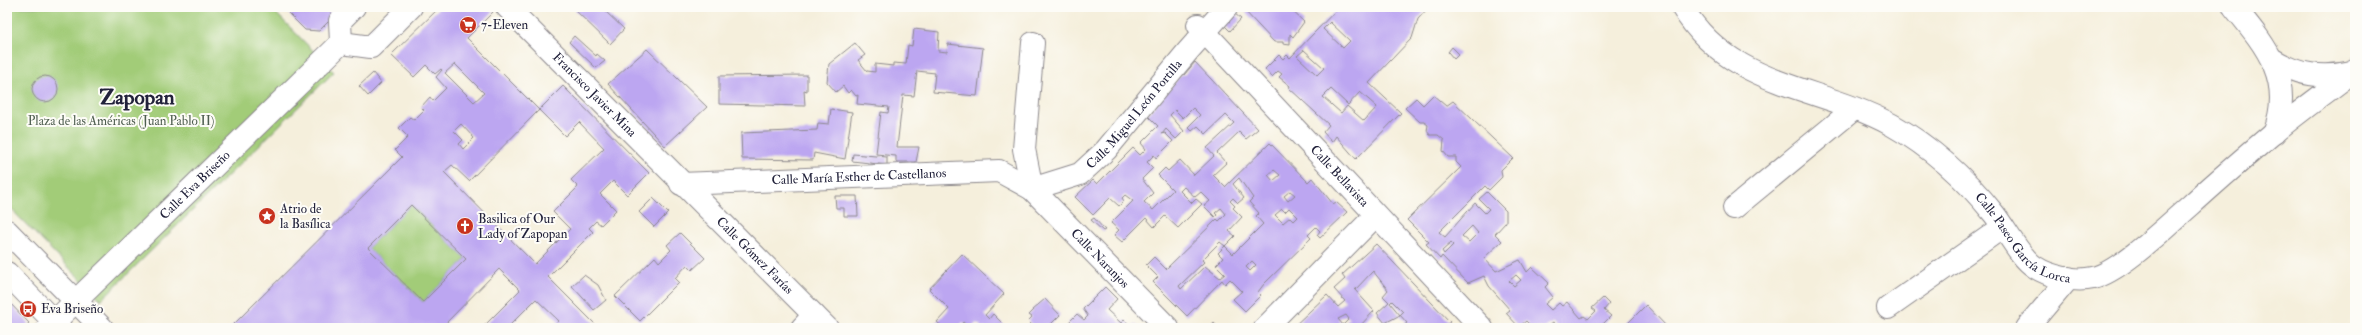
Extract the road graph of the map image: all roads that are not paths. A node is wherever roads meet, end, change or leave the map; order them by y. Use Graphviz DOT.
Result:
graph roads {
  1 [pos="354,7"];
  2 [pos="411,7"];
  3 [pos="507,7"];
  4 [pos="1227,7"];
  5 [pos="1682,7"];
  6 [pos="2234,7"];
  7 [pos="1203,22"];
  8 [pos="341,43"];
  9 [pos="1033,43"];
  10 [pos="2272,59"];
  11 [pos="2354,71"];
  12 [pos="1854,109"];
  13 [pos="2274,133"];
  14 [pos="682,184"];
  15 [pos="1032,190"];
  16 [pos="1734,208"];
  17 [pos="1375,216"];
  18 [pos="2004,227"];
  19 [pos="7,231"];
  20 [pos="7,273"];
  21 [pos="2069,278"];
  22 [pos="75,301"];
  23 [pos="1888,308"];
  24 [pos="814,324"];
  25 [pos="54,326"];
  26 [pos="102,328"];
  27 [pos="1168,328"];
  28 [pos="1265,328"];
  29 [pos="1482,328"];
  30 [pos="2027,328"];
  1 -- 8 [label="street"];
  2 -- 8 [label="street"];
  3 -- 14 [label="street, Francisco Javier Mina"];
  4 -- 7 [label="street, Calle Miguel León Portilla"];
  5 -- 12 [label="street, Calle Paseo García Lorca"];
  6 -- 10 [label="street"];
  7 -- 15 [label="street, Calle Miguel León Portilla"];
  7 -- 17 [label="street, Calle Bellavista"];
  8 -- 22 [label="street, Calle Eva Briseño"];
  9 -- 15 [label="street"];
  10 -- 11 [label="street"];
  10 -- 13 [label="street"];
  11 -- 13 [label="street, Calle Paseo García Lorca"];
  12 -- 16 [label="street"];
  12 -- 18 [label="street, Calle Paseo García Lorca"];
  13 -- 21 [label="street, Calle Paseo García Lorca"];
  14 -- 15 [label="street, Calle María Esther de Castellanos"];
  14 -- 24 [label="street, Calle Gómez Farías"];
  15 -- 27 [label="street, Calle Naranjos"];
  17 -- 28 [label="street"];
  17 -- 29 [label="street, Calle Bellavista"];
  18 -- 21 [label="street, Calle Paseo García Lorca"];
  18 -- 23 [label="street"];
  19 -- 22 [label="street"];
  20 -- 25 [label="street"];
  21 -- 30 [label="street"];
  22 -- 25 [label="street, Calle Eva Briseño"];
  22 -- 26 [label="street"];
}
